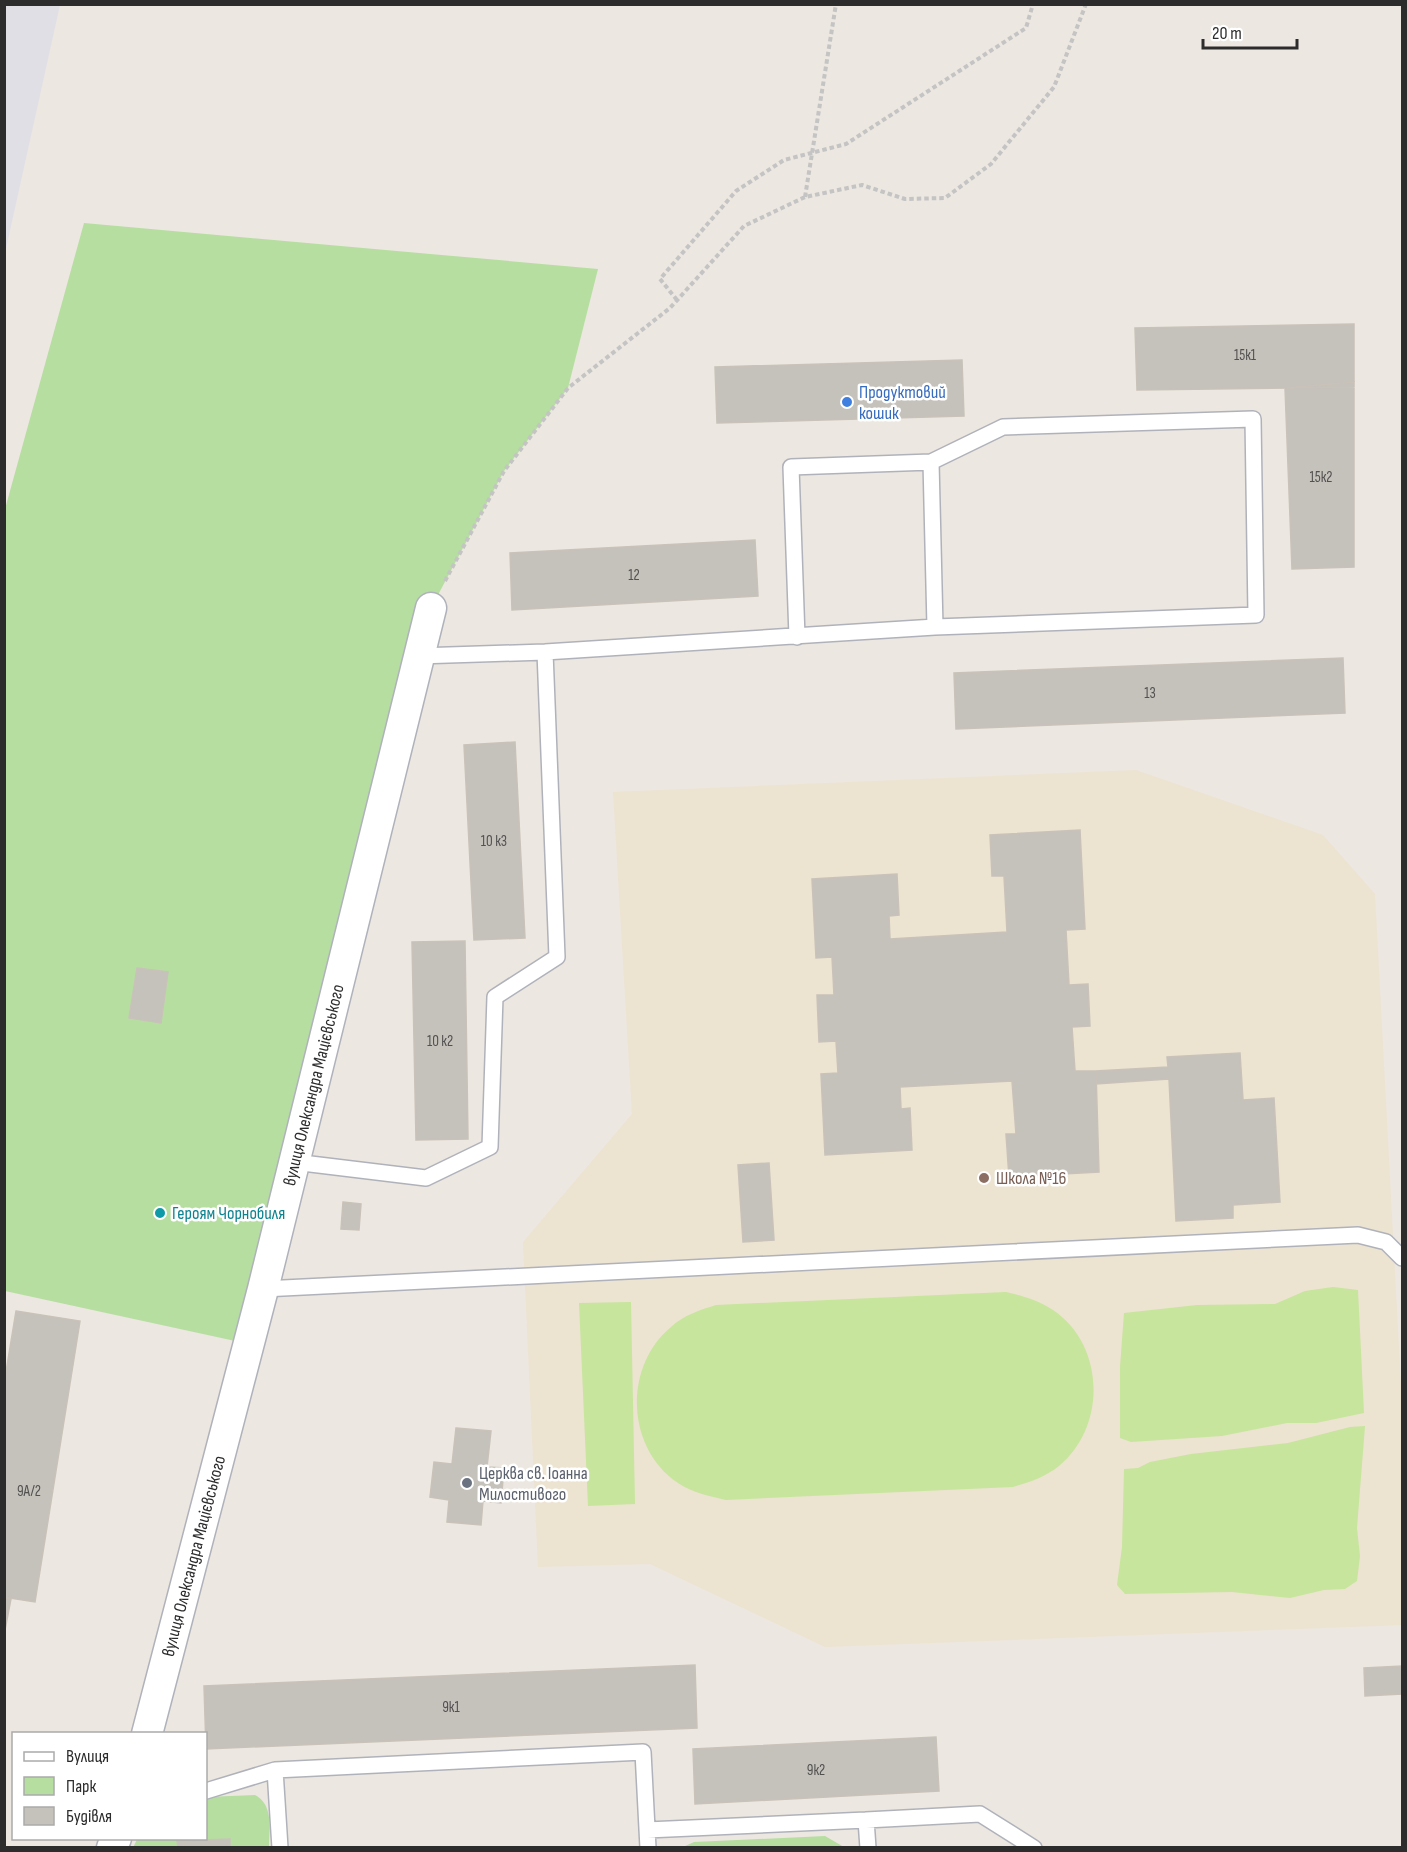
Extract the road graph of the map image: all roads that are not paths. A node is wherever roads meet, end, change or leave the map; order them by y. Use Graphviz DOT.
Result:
graph roads {
  1 [pos="931,462"];
  2 [pos="431,608"];
  3 [pos="935,627"];
  4 [pos="797,637"];
  5 [pos="545,652"];
  6 [pos="418,656"];
  7 [pos="294,1161"];
  8 [pos="1402,1258"];
  9 [pos="263,1289"];
  10 [pos="148,1732"];
  11 [pos="276,1770"];
  12 [pos="207,1791"];
  13 [pos="866,1820"];
  14 [pos="647,1830"];
  15 [pos="280,1848"];
  16 [pos="648,1848"];
  17 [pos="868,1848"];
  18 [pos="1034,1848"];
  1 -- 3 [label="lane"];
  1 -- 3 [label="lane"];
  1 -- 4 [label="lane"];
  2 -- 6 [label="street, вулиця Олександра Мацієвського"];
  3 -- 4 [label="lane"];
  4 -- 5 [label="lane"];
  5 -- 6 [label="lane"];
  5 -- 7 [label="lane"];
  6 -- 7 [label="street, вулиця Олександра Мацієвського"];
  7 -- 9 [label="street, вулиця Олександра Мацієвського"];
  8 -- 9 [label="lane"];
  9 -- 10 [label="street, вулиця Олександра Мацієвського"];
  11 -- 12 [label="lane"];
  11 -- 14 [label="lane"];
  11 -- 15 [label="lane"];
  13 -- 14 [label="lane"];
  13 -- 17 [label="lane"];
  13 -- 18 [label="lane"];
  14 -- 16 [label="lane"];
}
